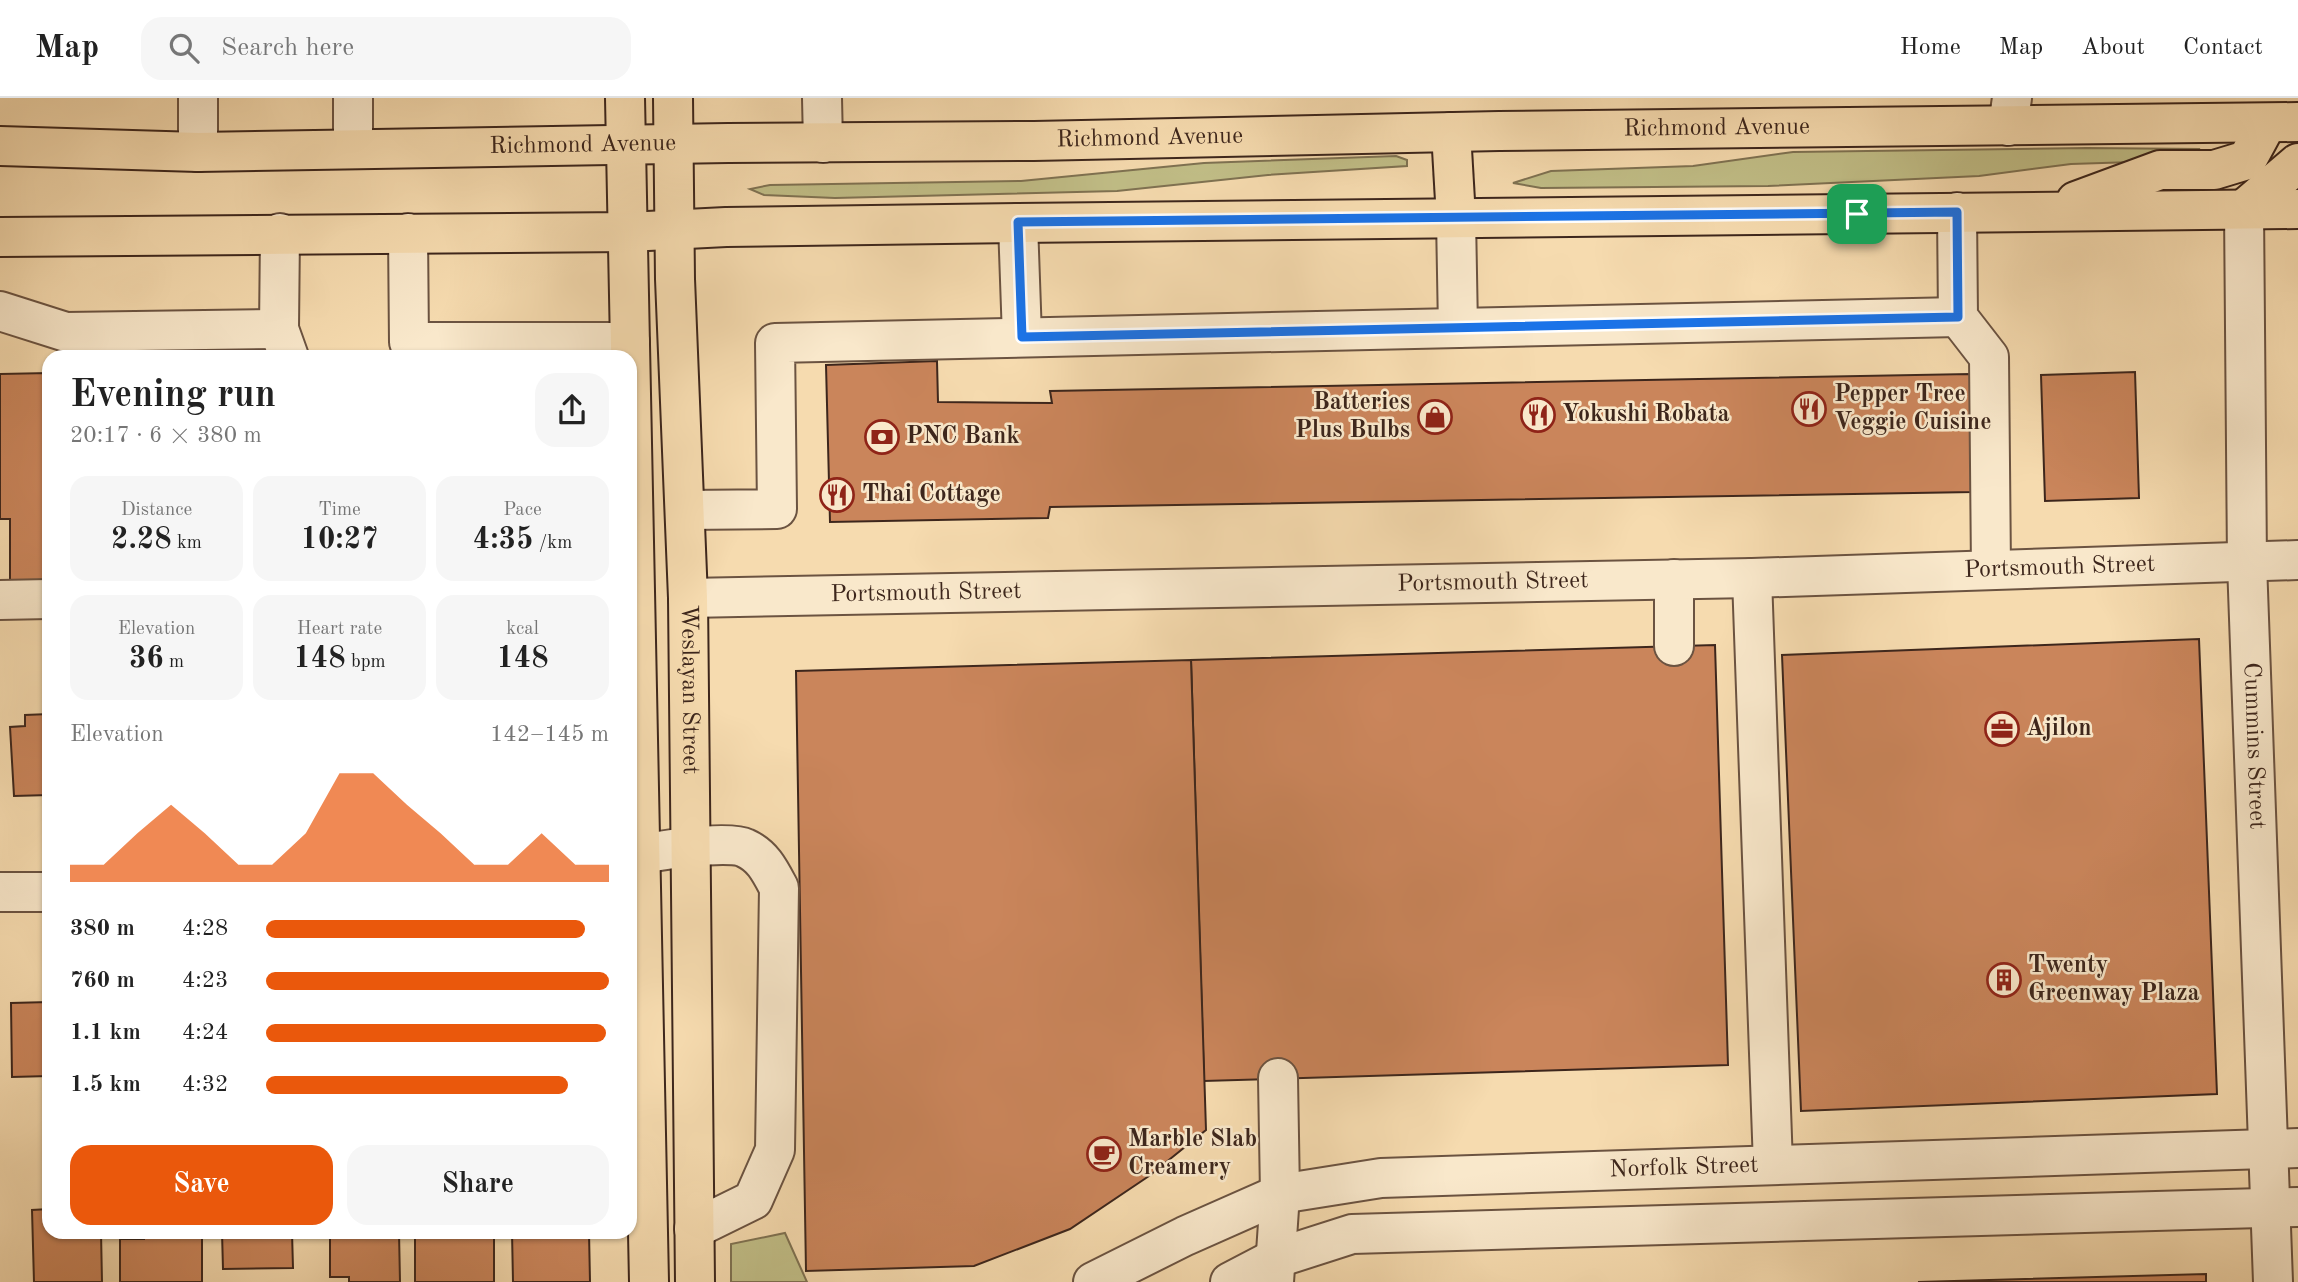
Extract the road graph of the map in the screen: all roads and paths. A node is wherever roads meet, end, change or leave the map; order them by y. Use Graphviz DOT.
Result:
graph roads {
  1 [pos="198,98"];
  2 [pos="354,98"];
  3 [pos="625,98"];
  4 [pos="673,98"];
  5 [pos="822,98"];
  6 [pos="2010,112"];
  7 [pos="2277,114"];
  8 [pos="1451,132"];
  9 [pos="823,143"];
  10 [pos="674,145"];
  11 [pos="0,146"];
  12 [pos="626,146"];
  13 [pos="354,149"];
  14 [pos="198,152"];
  15 [pos="2298,163"];
  16 [pos="2244,209"];
  17 [pos="2298,209"];
  18 [pos="2048,211"];
  19 [pos="1957,212"];
  20 [pos="1456,218"];
  21 [pos="1018,222"];
  22 [pos="676,231"];
  23 [pos="628,232"];
  24 [pos="280,233"];
  25 [pos="408,233"];
  26 [pos="0,237"];
  27 [pos="0,311"];
  28 [pos="1958,317"];
  29 [pos="1458,328"];
  30 [pos="1022,337"];
  31 [pos="630,342"];
  32 [pos="284,343"];
  33 [pos="630,350"];
  34 [pos="685,510"];
  35 [pos="2298,560"];
  36 [pos="2247,563"];
  37 [pos="1991,570"];
  38 [pos="1752,578"];
  39 [pos="1661,579"];
  40 [pos="688,598"];
  41 [pos="42,599"];
  42 [pos="0,600"];
  43 [pos="1661,646"];
  44 [pos="691,846"];
  45 [pos="637,855"];
  46 [pos="0,892"];
  47 [pos="42,892"];
  48 [pos="637,916"];
  49 [pos="1278,1078"];
  50 [pos="2283,1148"];
  51 [pos="1773,1165"];
  52 [pos="1280,1194"];
  53 [pos="2284,1207"];
  54 [pos="694,1230"];
  55 [pos="1274,1271"];
  56 [pos="649,1282"];
  57 [pos="695,1282"];
  58 [pos="1093,1282"];
  59 [pos="1230,1282"];
  60 [pos="2273,1282"];
  1 -- 14 [label="street"];
  2 -- 13 [label="street"];
  3 -- 12 [label="main road"];
  4 -- 10 [label="main road, Weslayan Street"];
  5 -- 9 [label="street"];
  6 -- 7 [label="main road, Richmond Avenue"];
  6 -- 8 [label="main road, Richmond Avenue"];
  7 -- 18 [label="main road"];
  8 -- 9 [label="main road, Richmond Avenue"];
  8 -- 20 [label="main road"];
  9 -- 10 [label="main road, Richmond Avenue"];
  10 -- 12 [label="main road, Richmond Avenue"];
  10 -- 22 [label="main road, Weslayan Street"];
  11 -- 14 [label="main road, Richmond Avenue"];
  12 -- 13 [label="main road, Richmond Avenue"];
  12 -- 23 [label="main road"];
  13 -- 14 [label="main road, Richmond Avenue"];
  15 -- 16 [label="main road"];
  16 -- 17 [label="main road"];
  16 -- 18 [label="main road"];
  16 -- 36 [label="street, Cummins Street"];
  18 -- 19 [label="main road"];
  19 -- 20 [label="main road"];
  19 -- 28 [label="street"];
  20 -- 21 [label="main road"];
  20 -- 29 [label="street"];
  21 -- 22 [label="main road"];
  21 -- 30 [label="street"];
  22 -- 23 [label="main road"];
  22 -- 34 [label="main road, Weslayan Street"];
  23 -- 25 [label="main road"];
  23 -- 31 [label="main road"];
  24 -- 25 [label="main road"];
  24 -- 26 [label="main road"];
  24 -- 32 [label="street"];
  25 -- 31 [label="street"];
  27 -- 32 [label="street"];
  28 -- 29 [label="street"];
  28 -- 37 [label="street"];
  29 -- 30 [label="street"];
  30 -- 34 [label="street"];
  31 -- 33 [label="main road"];
  34 -- 40 [label="main road, Weslayan Street"];
  35 -- 36 [label="street, Portsmouth Street"];
  36 -- 37 [label="street, Portsmouth Street"];
  36 -- 50 [label="street, Cummins Street"];
  37 -- 38 [label="street, Portsmouth Street"];
  38 -- 39 [label="street, Portsmouth Street"];
  38 -- 51 [label="street"];
  39 -- 40 [label="street, Portsmouth Street"];
  39 -- 43 [label="street"];
  40 -- 44 [label="main road, Weslayan Street"];
  41 -- 42 [label="street"];
  44 -- 45 [label="street"];
  44 -- 54 [label="main road, Weslayan Street"];
  44 -- 54 [label="street"];
  46 -- 47 [label="street"];
  48 -- 56 [label="main road"];
  49 -- 52 [label="street"];
  50 -- 51 [label="street, Norfolk Street"];
  50 -- 53 [label="street, Cummins Street"];
  51 -- 52 [label="street, Norfolk Street"];
  52 -- 55 [label="street"];
  52 -- 58 [label="street, Norfolk Street"];
  53 -- 55 [label="street"];
  53 -- 60 [label="street, Cummins Street"];
  54 -- 57 [label="main road, Weslayan Street"];
  55 -- 59 [label="street"];
}
